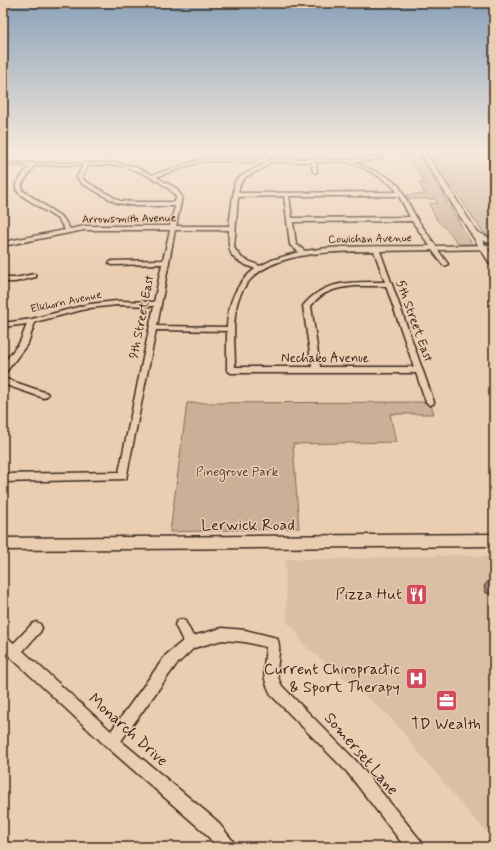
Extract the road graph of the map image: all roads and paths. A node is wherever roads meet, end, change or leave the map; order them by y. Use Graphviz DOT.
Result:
graph roads {
  1 [pos="21,191"];
  2 [pos="99,191"];
  3 [pos="175,191"];
  4 [pos="235,191"];
  5 [pos="399,191"];
  6 [pos="447,191"];
  7 [pos="286,194"];
  8 [pos="401,194"];
  9 [pos="235,195"];
  10 [pos="177,204"];
  11 [pos="289,220"];
  12 [pos="414,220"];
  13 [pos="172,228"];
  14 [pos="233,228"];
  15 [pos="472,230"];
  16 [pos="68,231"];
  17 [pos="494,243"];
  18 [pos="3,244"];
  19 [pos="494,246"];
  20 [pos="483,247"];
  21 [pos="376,248"];
  22 [pos="435,248"];
  23 [pos="302,253"];
  24 [pos="165,262"];
  25 [pos="112,264"];
  26 [pos="445,264"];
  27 [pos="494,264"];
  28 [pos="260,269"];
  29 [pos="34,276"];
  30 [pos="3,280"];
  31 [pos="388,284"];
  32 [pos="157,304"];
  33 [pos="32,321"];
  34 [pos="3,324"];
  35 [pos="153,328"];
  36 [pos="232,329"];
  37 [pos="316,369"];
  38 [pos="3,370"];
  39 [pos="231,370"];
  40 [pos="419,370"];
  41 [pos="3,381"];
  42 [pos="44,395"];
  43 [pos="430,402"];
  44 [pos="3,478"];
  45 [pos="494,540"];
  46 [pos="3,544"];
  47 [pos="181,625"];
  48 [pos="36,628"];
  49 [pos="3,640"];
  50 [pos="190,643"];
  51 [pos="15,651"];
  52 [pos="112,742"];
  53 [pos="226,847"];
  54 [pos="415,847"];
  1 -- 16 [label="street"];
  2 -- 10 [label="street"];
  3 -- 10 [label="street"];
  4 -- 9 [label="street"];
  5 -- 8 [label="street"];
  6 -- 15 [label="main road"];
  7 -- 8 [label="street"];
  7 -- 9 [label="street"];
  7 -- 11 [label="street"];
  8 -- 12 [label="street"];
  9 -- 14 [label="street"];
  10 -- 13 [label="street, 9th Street East"];
  11 -- 12 [label="street"];
  11 -- 23 [label="street"];
  12 -- 22 [label="street"];
  13 -- 14 [label="street, Arrowsmith Avenue"];
  13 -- 16 [label="street, Arrowsmith Avenue"];
  13 -- 24 [label="street, 9th Street East"];
  14 -- 28 [label="street"];
  15 -- 17 [label="main road"];
  15 -- 20 [label="main road"];
  16 -- 18 [label="street, Arrowsmith Avenue"];
  19 -- 20 [label="street, Cowichan Avenue"];
  20 -- 22 [label="street, Cowichan Avenue"];
  20 -- 27 [label="main road"];
  21 -- 22 [label="street, Cowichan Avenue"];
  21 -- 23 [label="street, Cowichan Avenue"];
  21 -- 31 [label="street, 5th Street East"];
  22 -- 26 [label="street"];
  23 -- 28 [label="street, Cowichan Avenue"];
  24 -- 25 [label="street"];
  24 -- 32 [label="street, 9th Street East"];
  28 -- 36 [label="street, Cowichan Avenue"];
  29 -- 30 [label="street"];
  31 -- 37 [label="street"];
  31 -- 40 [label="street, 5th Street East"];
  32 -- 33 [label="street, Elkhorn Avenue"];
  32 -- 35 [label="street, 9th Street East"];
  33 -- 34 [label="street, Elkhorn Avenue"];
  33 -- 38 [label="street"];
  35 -- 36 [label="street"];
  35 -- 44 [label="street, 9th Street East"];
  36 -- 39 [label="street, Cowichan Avenue"];
  37 -- 39 [label="street, Nechako Avenue"];
  37 -- 40 [label="street, Nechako Avenue"];
  40 -- 43 [label="street, 5th Street East"];
  41 -- 42 [label="street"];
  45 -- 46 [label="main road, Lerwick Road"];
  47 -- 50 [label="street"];
  48 -- 51 [label="street"];
  49 -- 51 [label="street, Monarch Drive"];
  50 -- 52 [label="street"];
  50 -- 54 [label="street, Somerset Lane"];
  51 -- 52 [label="street, Monarch Drive"];
  52 -- 53 [label="street, Monarch Drive"];
}
